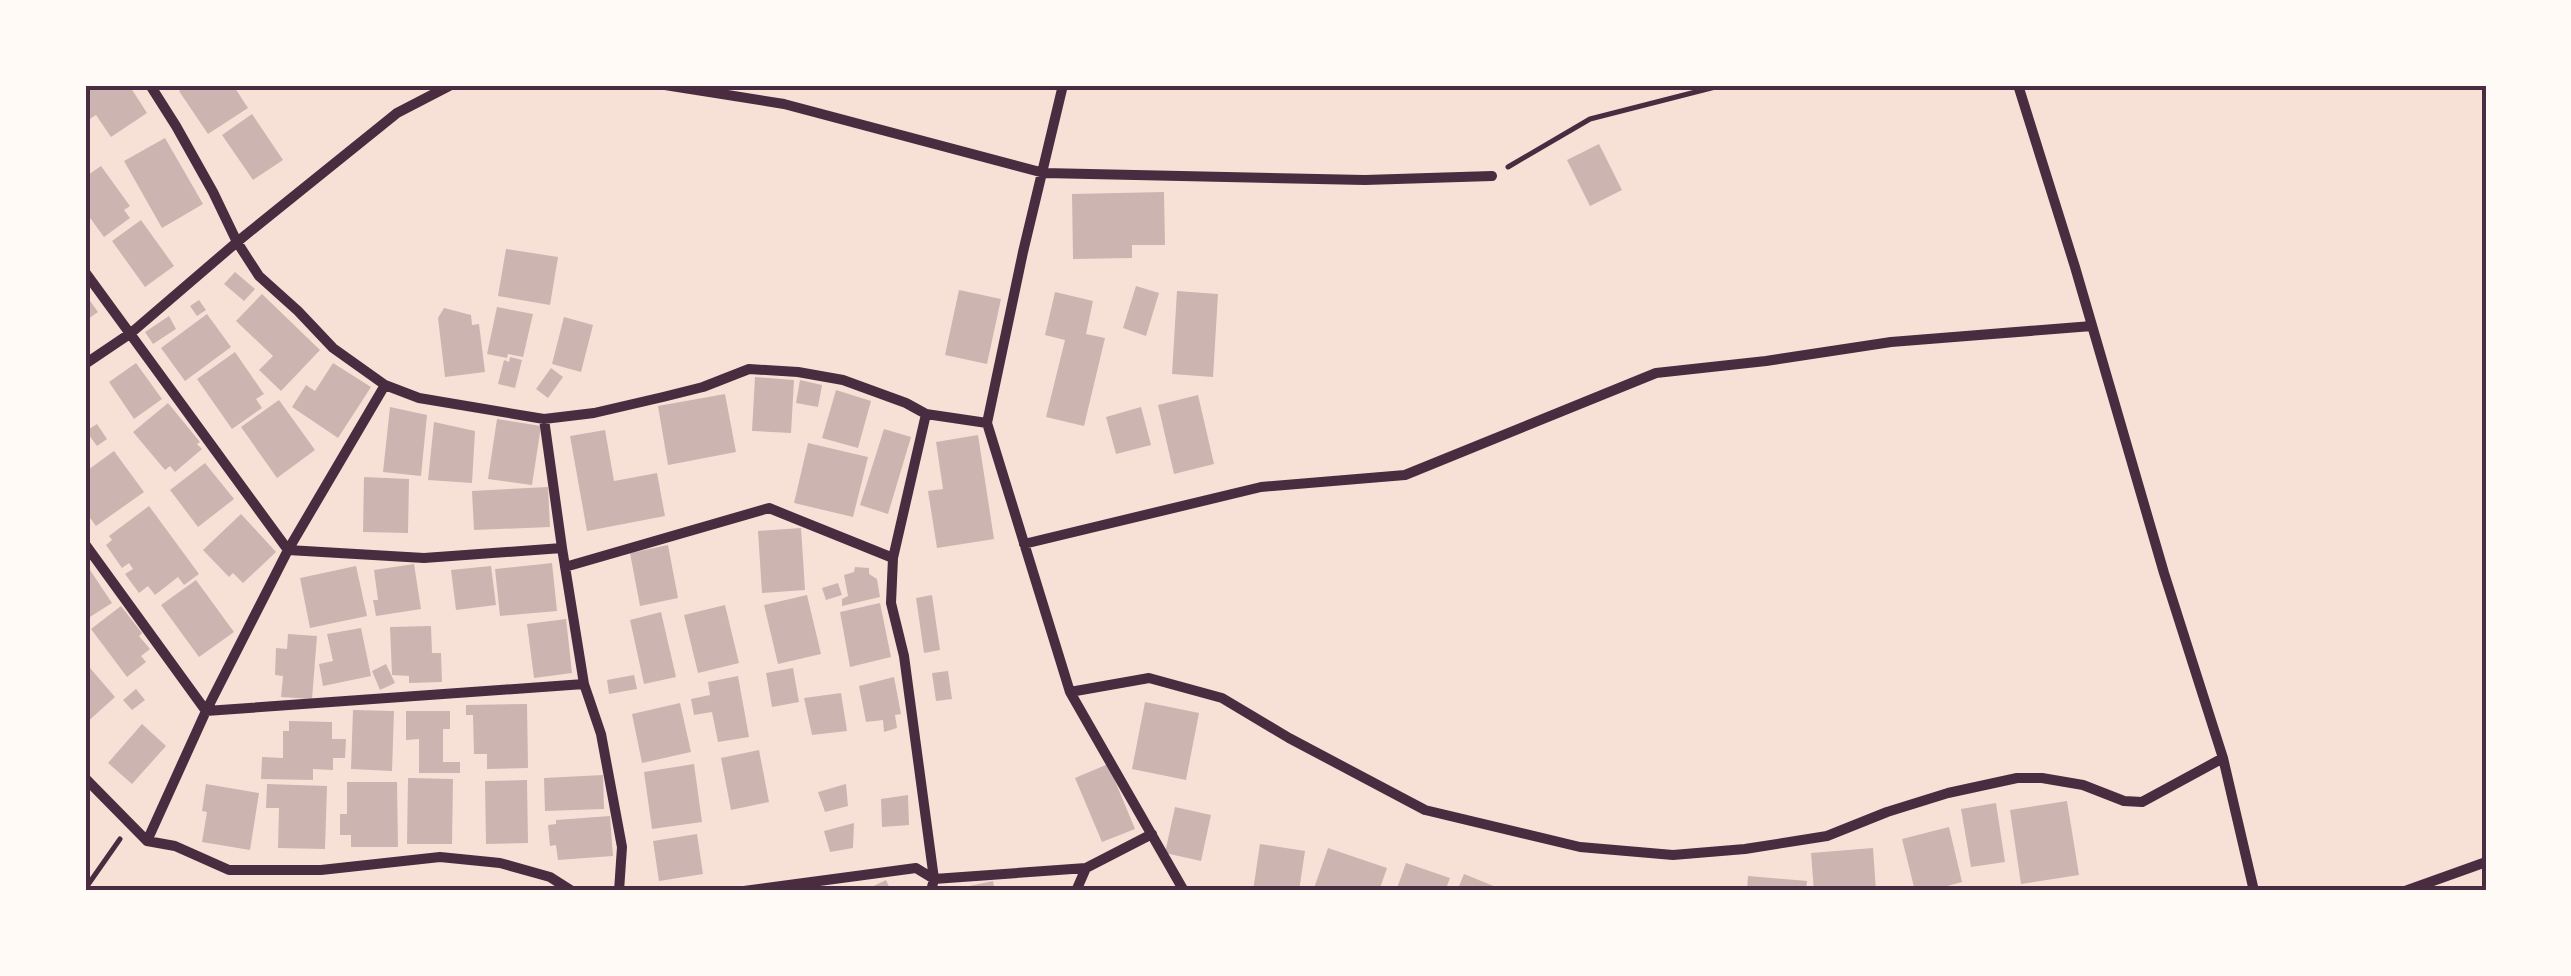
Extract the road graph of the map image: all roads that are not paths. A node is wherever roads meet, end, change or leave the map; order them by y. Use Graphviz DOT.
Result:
graph roads {
  1 [pos="150,85"];
  2 [pos="450,85"];
  3 [pos="665,85"];
  4 [pos="1063,85"];
  5 [pos="2018,85"];
  6 [pos="1044,173"];
  7 [pos="1492,176"];
  8 [pos="237,242"];
  9 [pos="85,272"];
  10 [pos="2092,326"];
  11 [pos="131,332"];
  12 [pos="85,364"];
  13 [pos="385,386"];
  14 [pos="926,414"];
  15 [pos="544,419"];
  16 [pos="988,422"];
  17 [pos="85,544"];
  18 [pos="1024,544"];
  19 [pos="562,548"];
  20 [pos="288,550"];
  21 [pos="893,558"];
  22 [pos="565,567"];
  23 [pos="584,684"];
  24 [pos="1070,692"];
  25 [pos="206,711"];
  26 [pos="2223,758"];
  27 [pos="85,778"];
  28 [pos="1152,834"];
  29 [pos="147,841"];
  30 [pos="2486,862"];
  31 [pos="1086,868"];
  32 [pos="932,885"];
  33 [pos="572,891"];
  34 [pos="619,891"];
  35 [pos="744,891"];
  36 [pos="1076,891"];
  37 [pos="1184,891"];
  38 [pos="2254,891"];
  39 [pos="2405,891"];
  1 -- 8 [label="street"];
  2 -- 8 [label="street"];
  3 -- 6 [label="street"];
  4 -- 6 [label="street"];
  5 -- 10 [label="street"];
  6 -- 7 [label="street"];
  6 -- 16 [label="street"];
  8 -- 11 [label="street"];
  8 -- 13 [label="street"];
  9 -- 11 [label="street"];
  10 -- 18 [label="street"];
  10 -- 26 [label="street"];
  11 -- 12 [label="street"];
  11 -- 20 [label="street"];
  13 -- 15 [label="street"];
  13 -- 20 [label="street"];
  14 -- 15 [label="street"];
  14 -- 16 [label="street"];
  14 -- 21 [label="street"];
  15 -- 19 [label="street"];
  16 -- 18 [label="street"];
  17 -- 25 [label="street"];
  18 -- 24 [label="street"];
  19 -- 20 [label="street"];
  19 -- 22 [label="street"];
  20 -- 25 [label="street"];
  21 -- 22 [label="street"];
  21 -- 32 [label="street"];
  22 -- 23 [label="street"];
  23 -- 25 [label="street"];
  23 -- 34 [label="street"];
  24 -- 26 [label="street"];
  24 -- 28 [label="street"];
  25 -- 29 [label="street"];
  26 -- 38 [label="street"];
  27 -- 29 [label="street"];
  28 -- 31 [label="street"];
  28 -- 37 [label="street"];
  29 -- 33 [label="street"];
  30 -- 39 [label="street"];
  31 -- 32 [label="street"];
  31 -- 36 [label="street"];
  32 -- 35 [label="street"];
}
